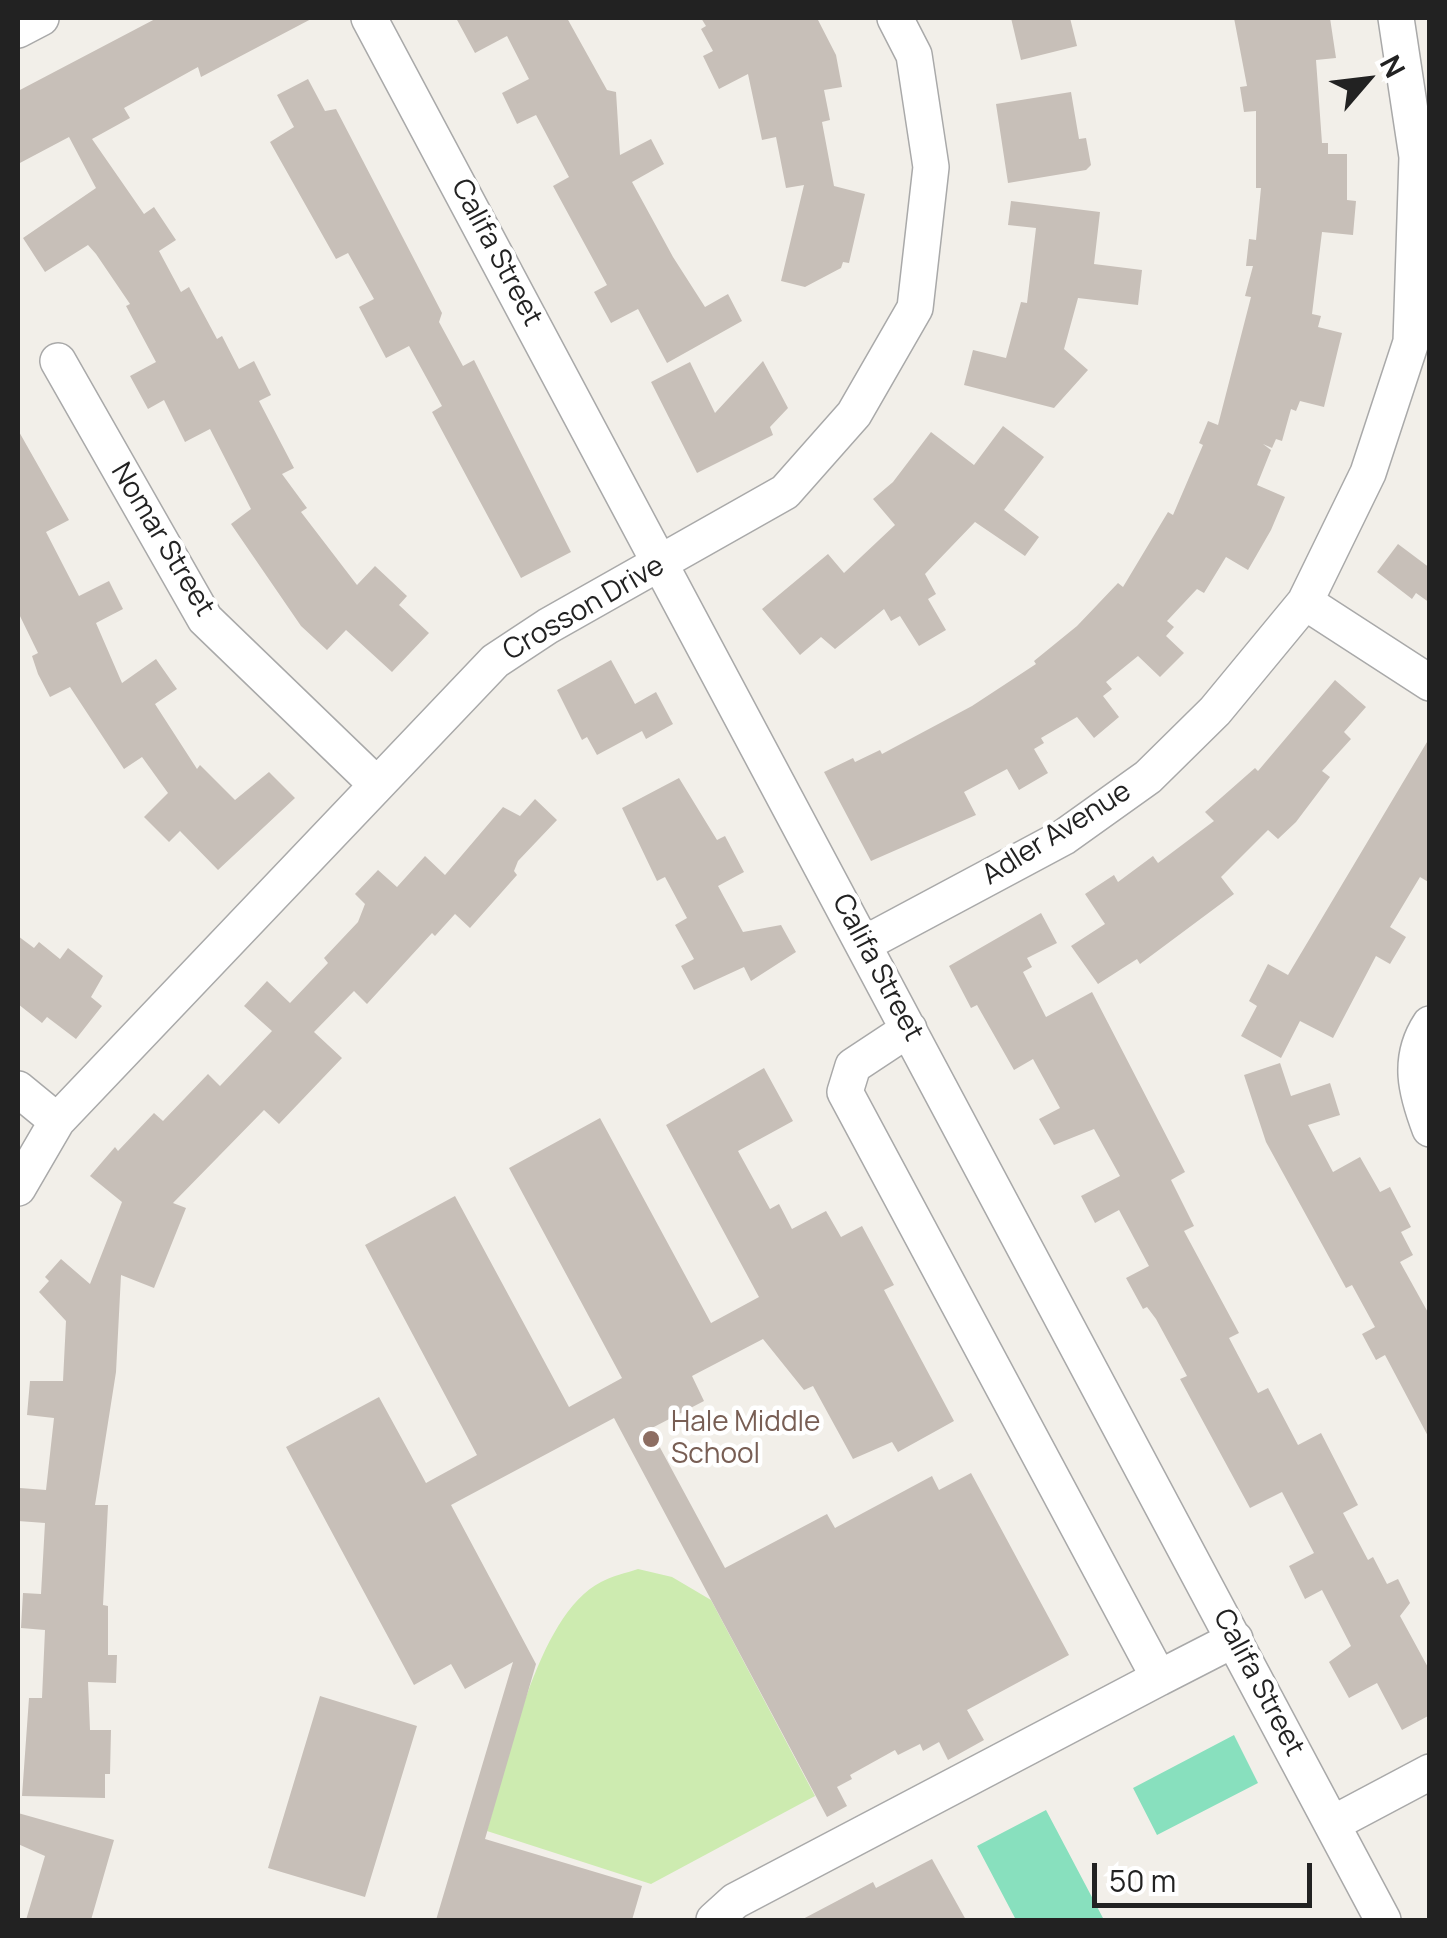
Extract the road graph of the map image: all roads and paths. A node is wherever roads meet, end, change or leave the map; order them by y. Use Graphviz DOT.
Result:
graph roads {
  1 [pos="41,18"];
  2 [pos="369,18"];
  3 [pos="894,18"];
  4 [pos="1396,18"];
  5 [pos="18,30"];
  6 [pos="1420,344"];
  7 [pos="58,362"];
  8 [pos="663,562"];
  9 [pos="1305,602"];
  10 [pos="1430,684"];
  11 [pos="375,784"];
  12 [pos="864,944"];
  13 [pos="1430,1024"];
  14 [pos="909,1029"];
  15 [pos="18,1089"];
  16 [pos="57,1121"];
  17 [pos="1430,1129"];
  18 [pos="18,1188"];
  19 [pos="1235,1639"];
  20 [pos="1159,1678"];
  21 [pos="1430,1772"];
  22 [pos="1332,1824"];
  23 [pos="714,1920"];
  24 [pos="1383,1920"];
  1 -- 5 [label="street"];
  2 -- 8 [label="street, Califa Street"];
  3 -- 8 [label="street, Crosson Drive"];
  4 -- 6 [label="street, Adler Avenue"];
  6 -- 9 [label="street, Adler Avenue"];
  7 -- 11 [label="street, Nomar Street"];
  8 -- 11 [label="street, Crosson Drive"];
  8 -- 12 [label="street, Califa Street"];
  9 -- 10 [label="street"];
  9 -- 12 [label="street, Adler Avenue"];
  11 -- 16 [label="street, Crosson Drive"];
  12 -- 14 [label="street, Califa Street"];
  13 -- 17 [label="street"];
  14 -- 19 [label="street, Califa Street"];
  14 -- 20 [label="street"];
  15 -- 16 [label="street"];
  16 -- 18 [label="street, Crosson Drive"];
  19 -- 20 [label="street"];
  19 -- 22 [label="street, Califa Street"];
  20 -- 23 [label="street"];
  21 -- 22 [label="street"];
  22 -- 24 [label="street, Califa Street"];
}
